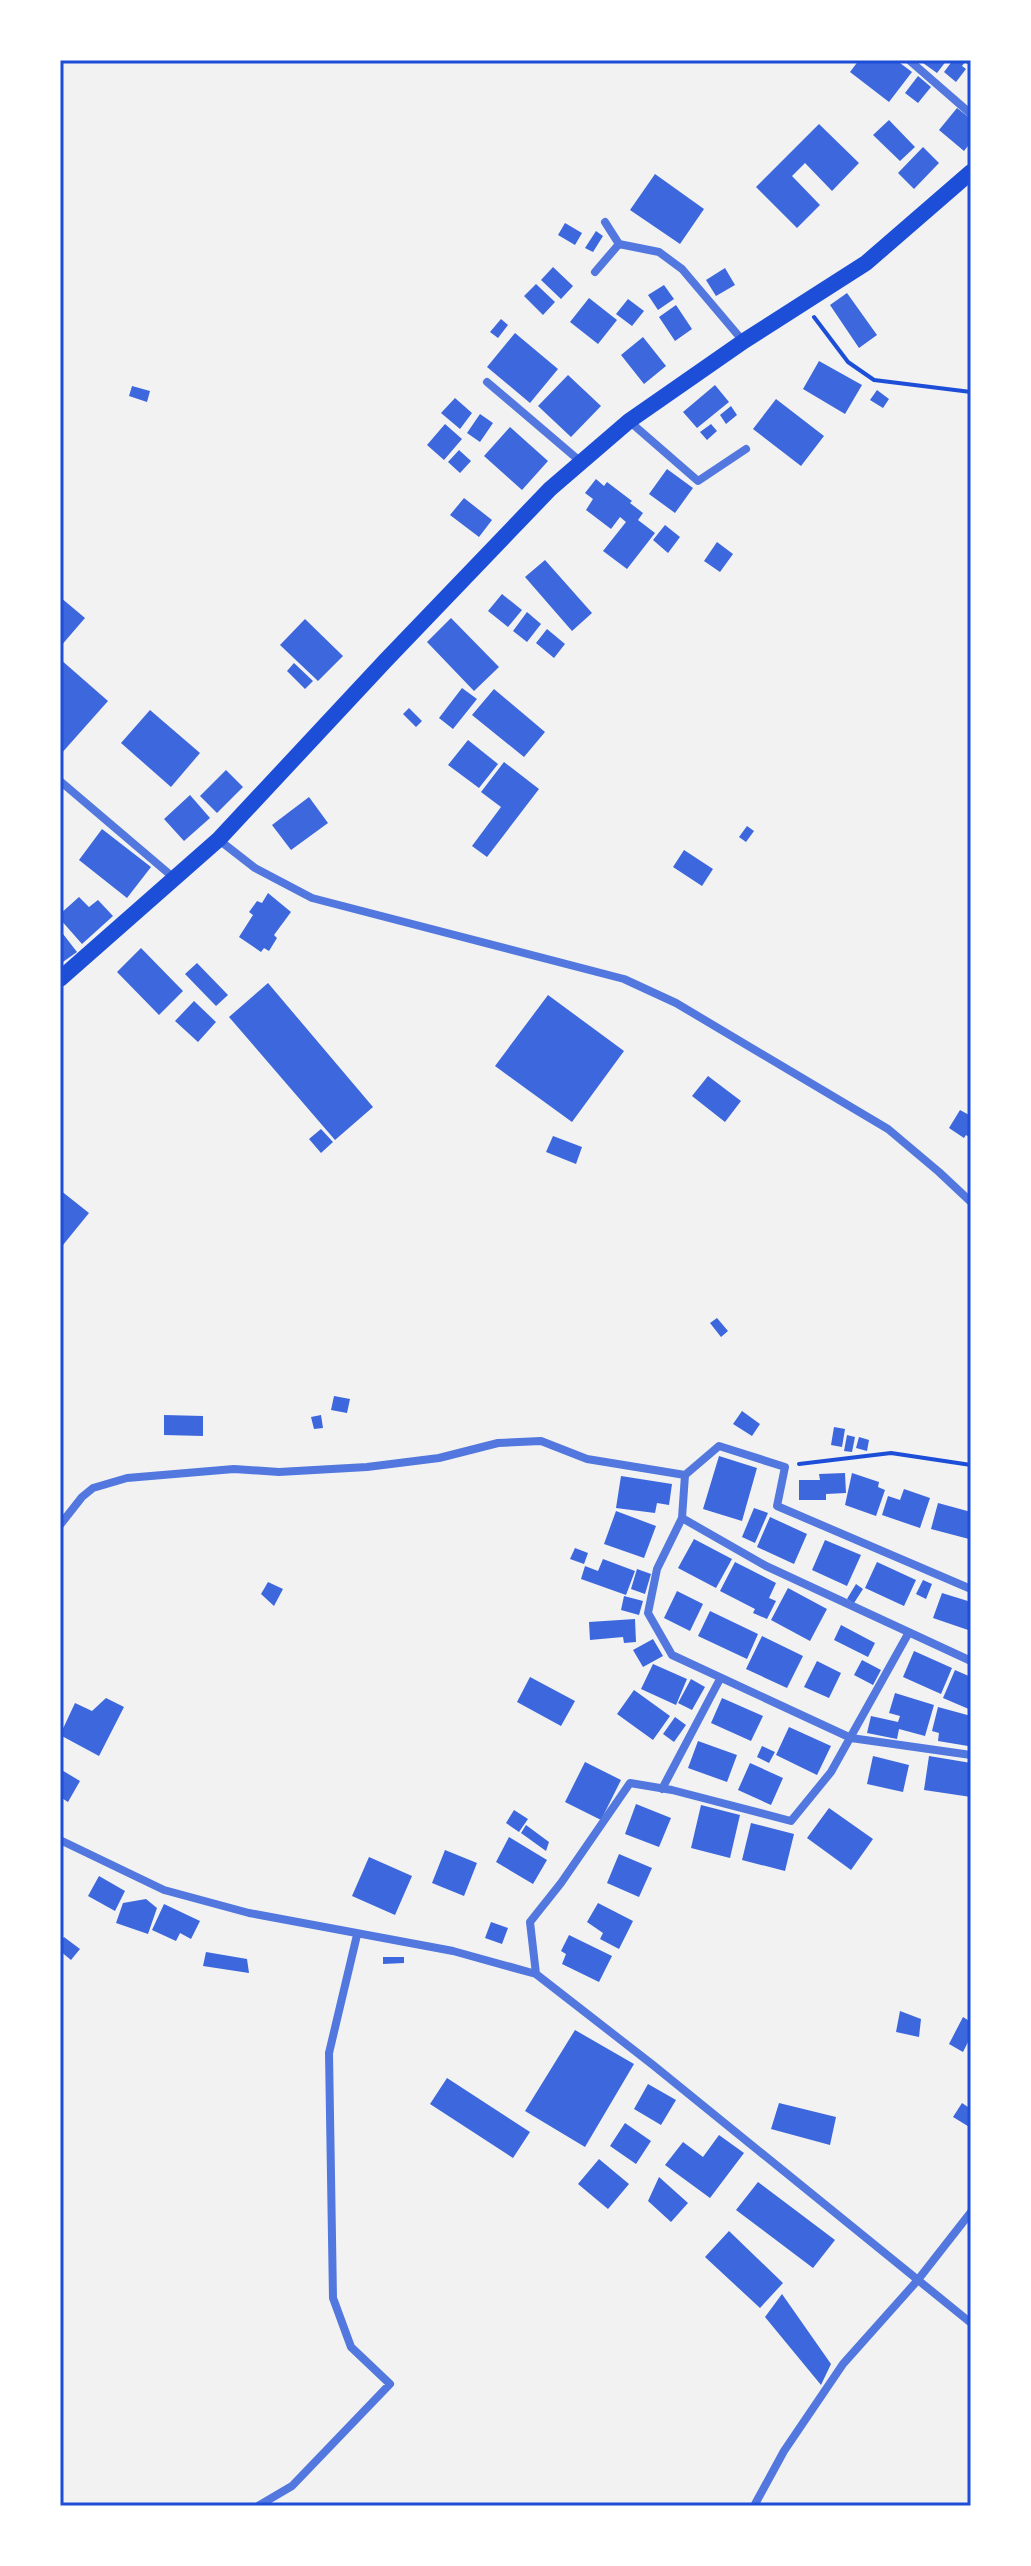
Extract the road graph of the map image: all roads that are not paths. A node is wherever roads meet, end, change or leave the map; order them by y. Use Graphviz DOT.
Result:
graph roads {
  1 [pos="909,60"];
  2 [pos="971,114"];
  3 [pos="971,172"];
  4 [pos="605,222"];
  5 [pos="619,244"];
  6 [pos="595,272"];
  7 [pos="744,341"];
  8 [pos="487,382"];
  9 [pos="629,421"];
  10 [pos="746,449"];
  11 [pos="581,462"];
  12 [pos="60,781"];
  13 [pos="219,839"];
  14 [pos="174,878"];
  15 [pos="60,979"];
  16 [pos="971,1202"];
  17 [pos="685,1475"];
  18 [pos="682,1518"];
  19 [pos="60,1525"];
  20 [pos="971,1589"];
  21 [pos="908,1634"];
  22 [pos="971,1661"];
  23 [pos="720,1679"];
  24 [pos="851,1738"];
  25 [pos="971,1755"];
  26 [pos="662,1789"];
  27 [pos="60,1840"];
  28 [pos="357,1935"];
  29 [pos="536,1974"];
  30 [pos="971,2212"];
  31 [pos="917,2281"];
  32 [pos="971,2323"];
  33 [pos="258,2506"];
  34 [pos="754,2506"];
  1 -- 2 [label="street"];
  3 -- 7 [label="highway"];
  4 -- 5 [label="street"];
  5 -- 6 [label="street"];
  5 -- 7 [label="street"];
  7 -- 9 [label="highway"];
  8 -- 11 [label="street"];
  9 -- 10 [label="street"];
  9 -- 11 [label="highway"];
  11 -- 13 [label="highway"];
  12 -- 14 [label="street"];
  13 -- 14 [label="highway"];
  13 -- 16 [label="street"];
  14 -- 15 [label="highway"];
  17 -- 18 [label="street"];
  17 -- 19 [label="street"];
  17 -- 20 [label="street"];
  18 -- 21 [label="street"];
  18 -- 23 [label="street"];
  21 -- 22 [label="street"];
  21 -- 24 [label="street"];
  23 -- 24 [label="street"];
  23 -- 26 [label="street"];
  24 -- 25 [label="street"];
  24 -- 26 [label="street"];
  26 -- 29 [label="street"];
  27 -- 28 [label="street"];
  28 -- 29 [label="street"];
  28 -- 33 [label="street"];
  29 -- 31 [label="street"];
  30 -- 31 [label="street"];
  31 -- 32 [label="street"];
  31 -- 34 [label="street"];
}
